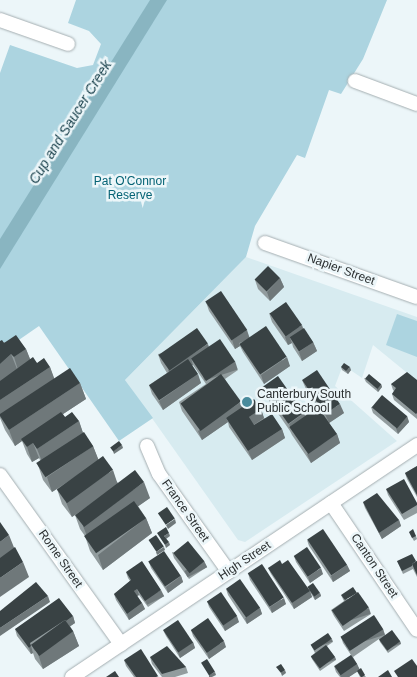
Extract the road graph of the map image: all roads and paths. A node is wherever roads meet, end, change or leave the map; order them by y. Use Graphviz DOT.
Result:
graph roads {
  1 [pos="0,20"];
  2 [pos="68,44"];
  3 [pos="354,81"];
  4 [pos="417,104"];
  5 [pos="265,244"];
  6 [pos="417,297"];
  7 [pos="417,445"];
  8 [pos="147,446"];
  9 [pos="0,474"];
  10 [pos="331,503"];
  11 [pos="228,572"];
  12 [pos="417,630"];
  13 [pos="121,644"];
  14 [pos="72,677"];
  1 -- 2 [label="street"];
  3 -- 4 [label="street"];
  5 -- 6 [label="street, Napier Street"];
  7 -- 10 [label="street, High Street"];
  8 -- 11 [label="street, France Street"];
  9 -- 13 [label="street, Rome Street"];
  10 -- 11 [label="street, High Street"];
  10 -- 12 [label="street, Canton Street"];
  11 -- 13 [label="street, High Street"];
  13 -- 14 [label="street, High Street"];
}
